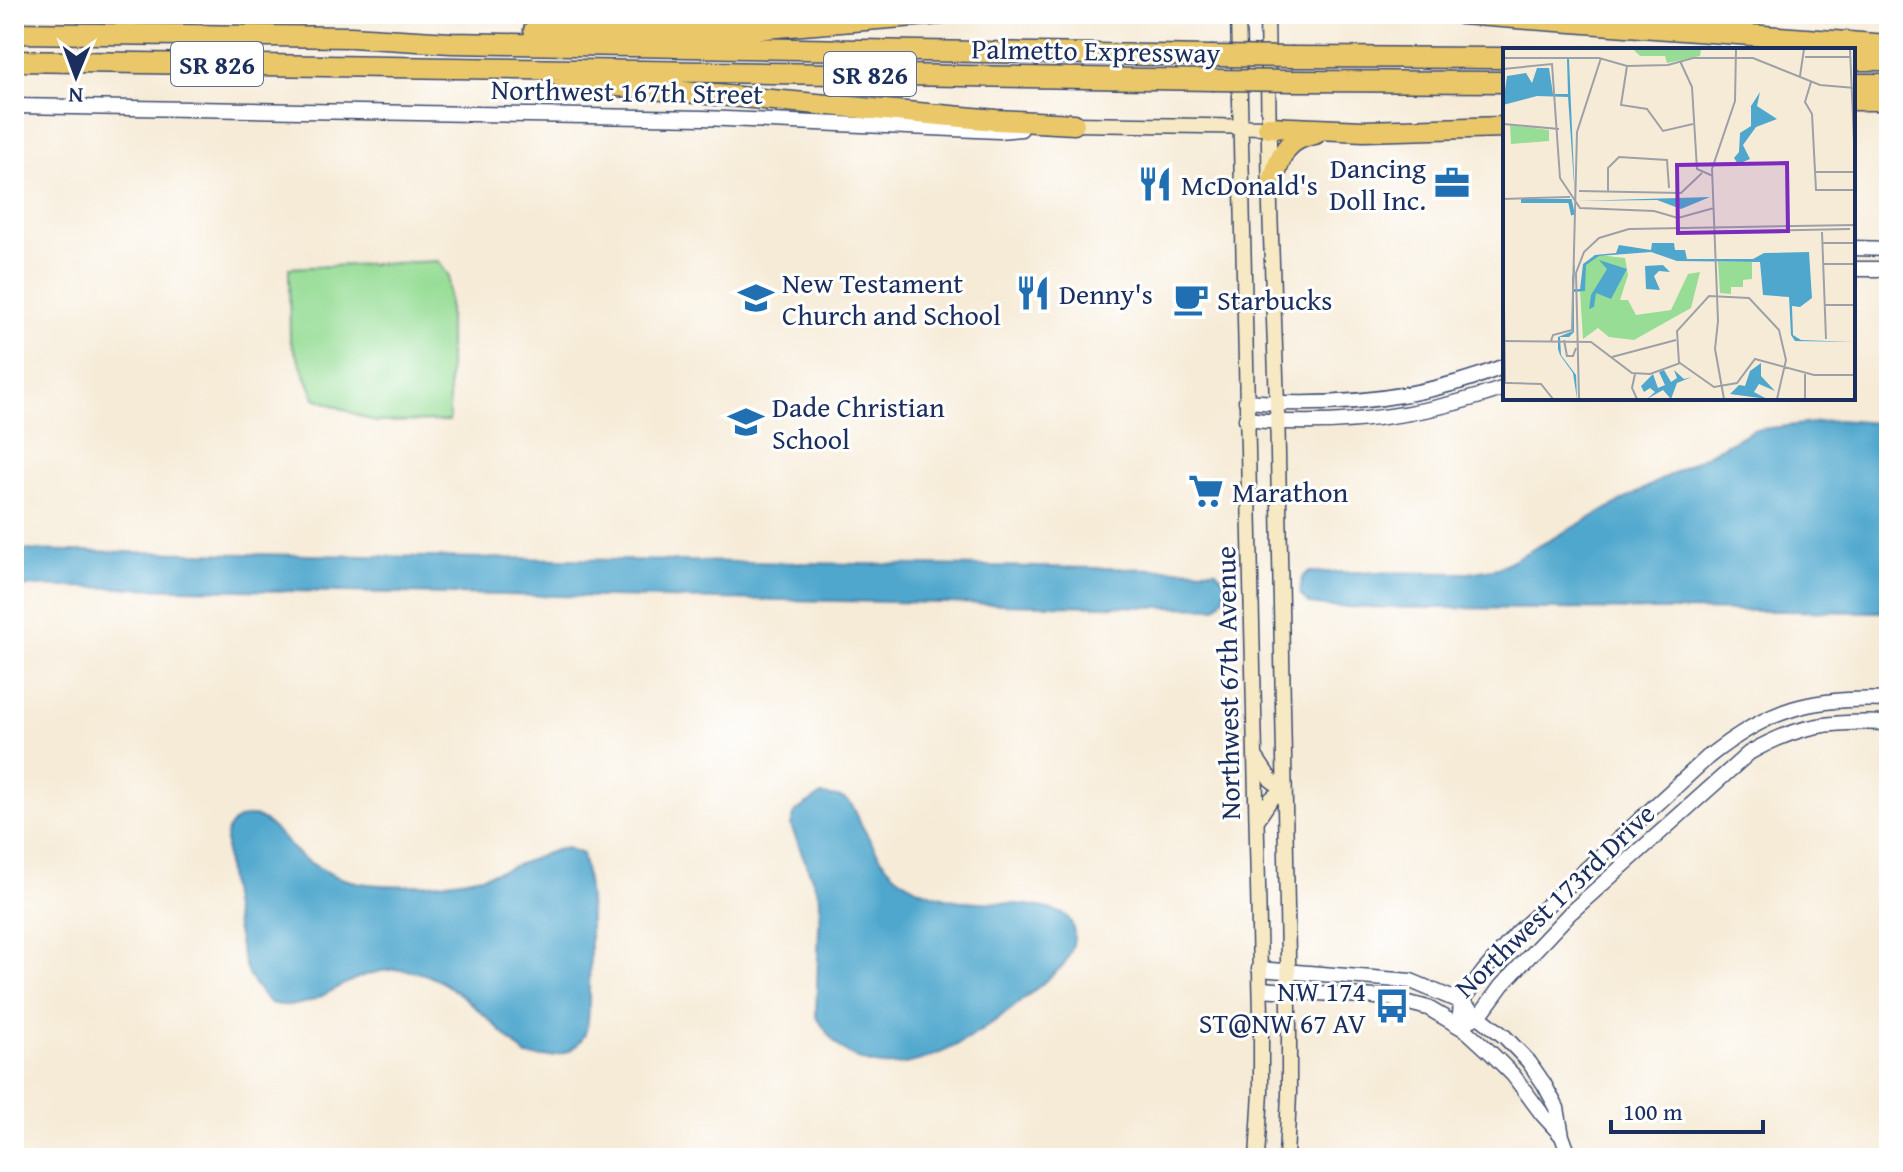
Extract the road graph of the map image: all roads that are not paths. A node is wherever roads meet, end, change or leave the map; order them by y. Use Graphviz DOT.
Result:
graph roads {
  1 [pos="941,14"];
  2 [pos="1238,14"];
  3 [pos="1267,14"];
  4 [pos="1430,14"];
  5 [pos="1463,14"];
  6 [pos="1828,14"];
  7 [pos="1889,14"];
  8 [pos="14,33"];
  9 [pos="351,37"];
  10 [pos="1889,45"];
  11 [pos="1503,58"];
  12 [pos="1855,60"];
  13 [pos="1889,60"];
  14 [pos="14,61"];
  15 [pos="528,68"];
  16 [pos="1503,82"];
  17 [pos="1855,84"];
  18 [pos="1889,84"];
  19 [pos="1855,100"];
  20 [pos="1889,100"];
  21 [pos="14,106"];
  22 [pos="1074,124"];
  23 [pos="1239,127"];
  24 [pos="1268,127"];
  25 [pos="1503,127"];
  26 [pos="1332,131"];
  27 [pos="1270,191"];
  28 [pos="1855,248"];
  29 [pos="1889,249"];
  30 [pos="1855,269"];
  31 [pos="1889,269"];
  32 [pos="1503,367"];
  33 [pos="1503,389"];
  34 [pos="1246,401"];
  35 [pos="1277,404"];
  36 [pos="1246,419"];
  37 [pos="1278,423"];
  38 [pos="1889,700"];
  39 [pos="1889,723"];
  40 [pos="1255,756"];
  41 [pos="1283,789"];
  42 [pos="1257,820"];
  43 [pos="1259,969"];
  44 [pos="1287,971"];
  45 [pos="1261,989"];
  46 [pos="1288,991"];
  47 [pos="1461,1002"];
  48 [pos="1480,1015"];
  49 [pos="1459,1026"];
  50 [pos="1562,1136"];
  51 [pos="1257,1158"];
  52 [pos="1286,1158"];
  53 [pos="1570,1158"];
  1 -- 9 [label="highway"];
  2 -- 23 [label="main road, Northwest 67th Avenue"];
  3 -- 24 [label="main road, Northwest 67th Avenue"];
  4 -- 5 [label="street"];
  5 -- 10 [label="highway"];
  6 -- 7 [label="street"];
  8 -- 9 [label="highway, Palmetto Expressway / SR 826"];
  9 -- 11 [label="highway, Palmetto Expressway / SR 826, bridge"];
  12 -- 13 [label="highway"];
  14 -- 15 [label="highway, Palmetto Expressway / SR 826"];
  15 -- 16 [label="highway, Palmetto Expressway / SR 826, bridge"];
  15 -- 22 [label="highway"];
  17 -- 18 [label="highway"];
  19 -- 20 [label="highway"];
  21 -- 22 [label="street, Northwest 167th Street"];
  22 -- 23 [label="main road, Northwest 167th Street"];
  23 -- 24 [label="main road, Northwest 167th Street"];
  23 -- 34 [label="main road, Northwest 67th Avenue"];
  24 -- 26 [label="highway"];
  24 -- 27 [label="main road, Northwest 67th Avenue"];
  25 -- 26 [label="highway"];
  26 -- 27 [label="highway"];
  27 -- 35 [label="main road, Northwest 67th Avenue"];
  28 -- 29 [label="street"];
  30 -- 31 [label="street"];
  32 -- 35 [label="street"];
  33 -- 37 [label="street"];
  34 -- 35 [label="street"];
  34 -- 36 [label="main road, Northwest 67th Avenue"];
  35 -- 37 [label="main road, Northwest 67th Avenue"];
  36 -- 37 [label="street"];
  36 -- 40 [label="main road, Northwest 67th Avenue"];
  37 -- 41 [label="main road, Northwest 67th Avenue"];
  38 -- 47 [label="street, Northwest 173rd Drive"];
  39 -- 48 [label="street, Northwest 173rd Drive"];
  40 -- 41 [label="main road"];
  40 -- 42 [label="main road, Northwest 67th Avenue"];
  41 -- 42 [label="main road"];
  41 -- 44 [label="main road, Northwest 67th Avenue"];
  42 -- 43 [label="main road, Northwest 67th Avenue"];
  43 -- 44 [label="street"];
  43 -- 45 [label="main road, Northwest 67th Avenue"];
  44 -- 46 [label="main road, Northwest 67th Avenue"];
  44 -- 47 [label="street"];
  45 -- 46 [label="street"];
  45 -- 51 [label="main road, Northwest 67th Avenue"];
  46 -- 49 [label="street"];
  46 -- 52 [label="main road, Northwest 67th Avenue"];
  47 -- 48 [label="street"];
  47 -- 49 [label="street, Northwest 173rd Drive"];
  48 -- 49 [label="street, Northwest 173rd Drive"];
  48 -- 50 [label="street"];
  49 -- 50 [label="street"];
  50 -- 53 [label="street"];
}
